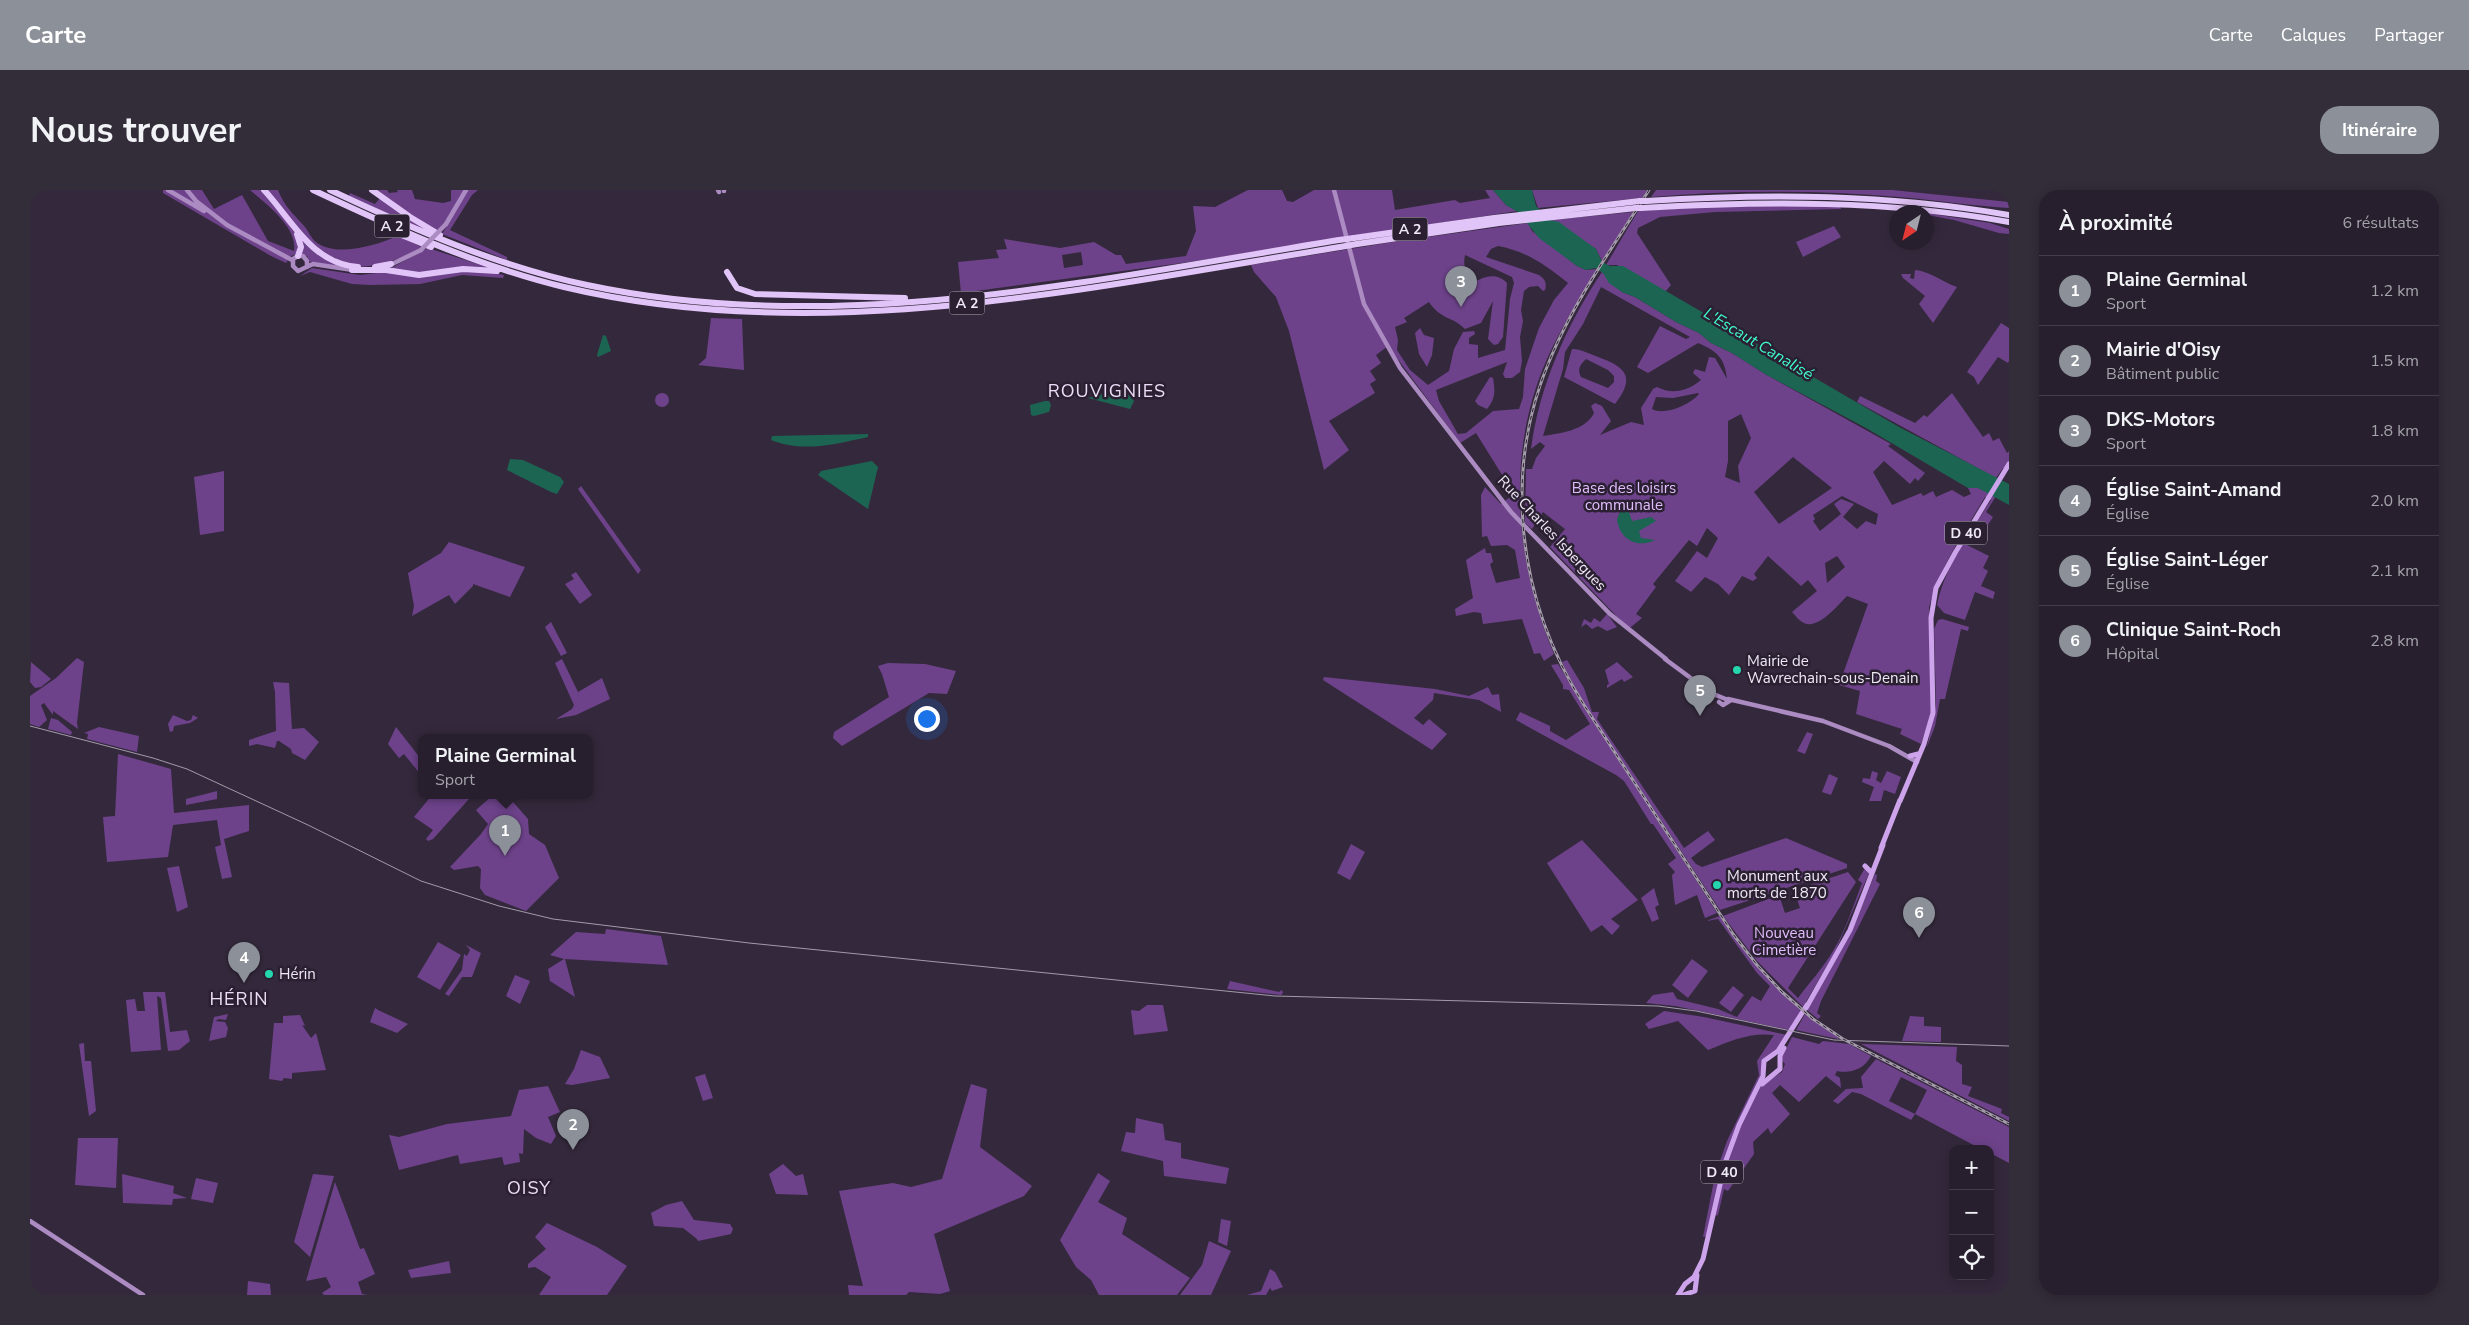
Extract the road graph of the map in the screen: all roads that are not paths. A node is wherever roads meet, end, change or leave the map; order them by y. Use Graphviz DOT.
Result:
graph roads {
  1 [pos="168,190"];
  2 [pos="187,190"];
  3 [pos="264,190"];
  4 [pos="313,190"];
  5 [pos="330,190"];
  6 [pos="372,190"];
  7 [pos="466,190"];
  8 [pos="1334,190"];
  9 [pos="1944,208"];
  10 [pos="2009,210"];
  11 [pos="2009,215"];
  12 [pos="285,216"];
  13 [pos="2009,222"];
  14 [pos="227,225"];
  15 [pos="2009,227"];
  16 [pos="399,234"];
  17 [pos="1340,244"];
  18 [pos="471,251"];
  19 [pos="295,258"];
  20 [pos="473,259"];
  21 [pos="391,264"];
  22 [pos="306,267"];
  23 [pos="352,270"];
  24 [pos="727,272"];
  25 [pos="540,281"];
  26 [pos="939,298"];
  27 [pos="2009,464"];
  28 [pos="1930,726"];
  29 [pos="1918,754"];
  30 [pos="1910,756"];
  31 [pos="1916,761"];
  32 [pos="1883,845"];
  33 [pos="1879,858"];
  34 [pos="1882,864"];
  35 [pos="1875,865"];
  36 [pos="1865,866"];
  37 [pos="1871,872"];
  38 [pos="1836,954"];
  39 [pos="1807,1005"];
  40 [pos="1773,1056"];
  41 [pos="1780,1059"];
  42 [pos="1764,1068"];
  43 [pos="1773,1073"];
  44 [pos="1755,1093"];
  45 [pos="30,1222"];
  46 [pos="1700,1265"];
  47 [pos="1689,1282"];
  48 [pos="1695,1285"];
  49 [pos="1684,1287"];
  50 [pos="1686,1294"];
  51 [pos="143,1295"];
  52 [pos="1678,1295"];
  1 -- 14 [label="main road"];
  2 -- 14 [label="main road"];
  3 -- 12 [label="highway"];
  4 -- 20 [label="highway, A 2"];
  5 -- 18 [label="highway, A 2"];
  6 -- 18 [label="highway"];
  7 -- 21 [label="main road, bridge"];
  8 -- 30 [label="main road, Rue Charles Isbergues"];
  9 -- 10 [label="highway"];
  9 -- 11 [label="highway, A 2"];
  9 -- 13 [label="highway, A 2"];
  9 -- 15 [label="highway"];
  9 -- 17 [label="highway, A 2, bridge"];
  12 -- 19 [label="highway"];
  12 -- 21 [label="highway"];
  14 -- 19 [label="main road"];
  16 -- 20 [label="highway"];
  17 -- 25 [label="highway, A 2"];
  17 -- 26 [label="highway, A 2"];
  18 -- 26 [label="highway, A 2"];
  19 -- 22 [label="main road"];
  19 -- 22 [label="main road"];
  20 -- 25 [label="highway, A 2"];
  21 -- 23 [label="main road"];
  22 -- 23 [label="main road"];
  23 -- 25 [label="highway"];
  24 -- 26 [label="highway"];
  27 -- 28 [label="main road, D 40"];
  28 -- 29 [label="main road, D 40"];
  28 -- 31 [label="main road, D 40"];
  29 -- 30 [label="main road"];
  29 -- 31 [label="main road, D 40"];
  30 -- 31 [label="main road, Rue Charles Isbergues"];
  31 -- 32 [label="main road, D 40"];
  32 -- 33 [label="main road, D 40"];
  32 -- 35 [label="main road, D 40"];
  33 -- 34 [label="main road"];
  33 -- 35 [label="main road, D 40"];
  35 -- 37 [label="main road, D 40"];
  35 -- 38 [label="main road, D 40"];
  36 -- 37 [label="main road"];
  37 -- 38 [label="main road, D 40"];
  38 -- 39 [label="main road, D 40"];
  39 -- 40 [label="main road, D 40"];
  39 -- 41 [label="main road, D 40"];
  40 -- 41 [label="main road"];
  40 -- 42 [label="main road"];
  41 -- 43 [label="main road"];
  42 -- 43 [label="main road"];
  42 -- 44 [label="main road, D 40"];
  43 -- 44 [label="main road, D 40"];
  44 -- 46 [label="main road, D 40"];
  45 -- 51 [label="main road"];
  46 -- 47 [label="main road, D 40"];
  46 -- 48 [label="main road, D 40"];
  47 -- 48 [label="main road"];
  47 -- 49 [label="main road, D 40"];
  48 -- 50 [label="main road, D 40"];
  49 -- 50 [label="main road, D 40"];
  49 -- 52 [label="main road, D 40"];
}
